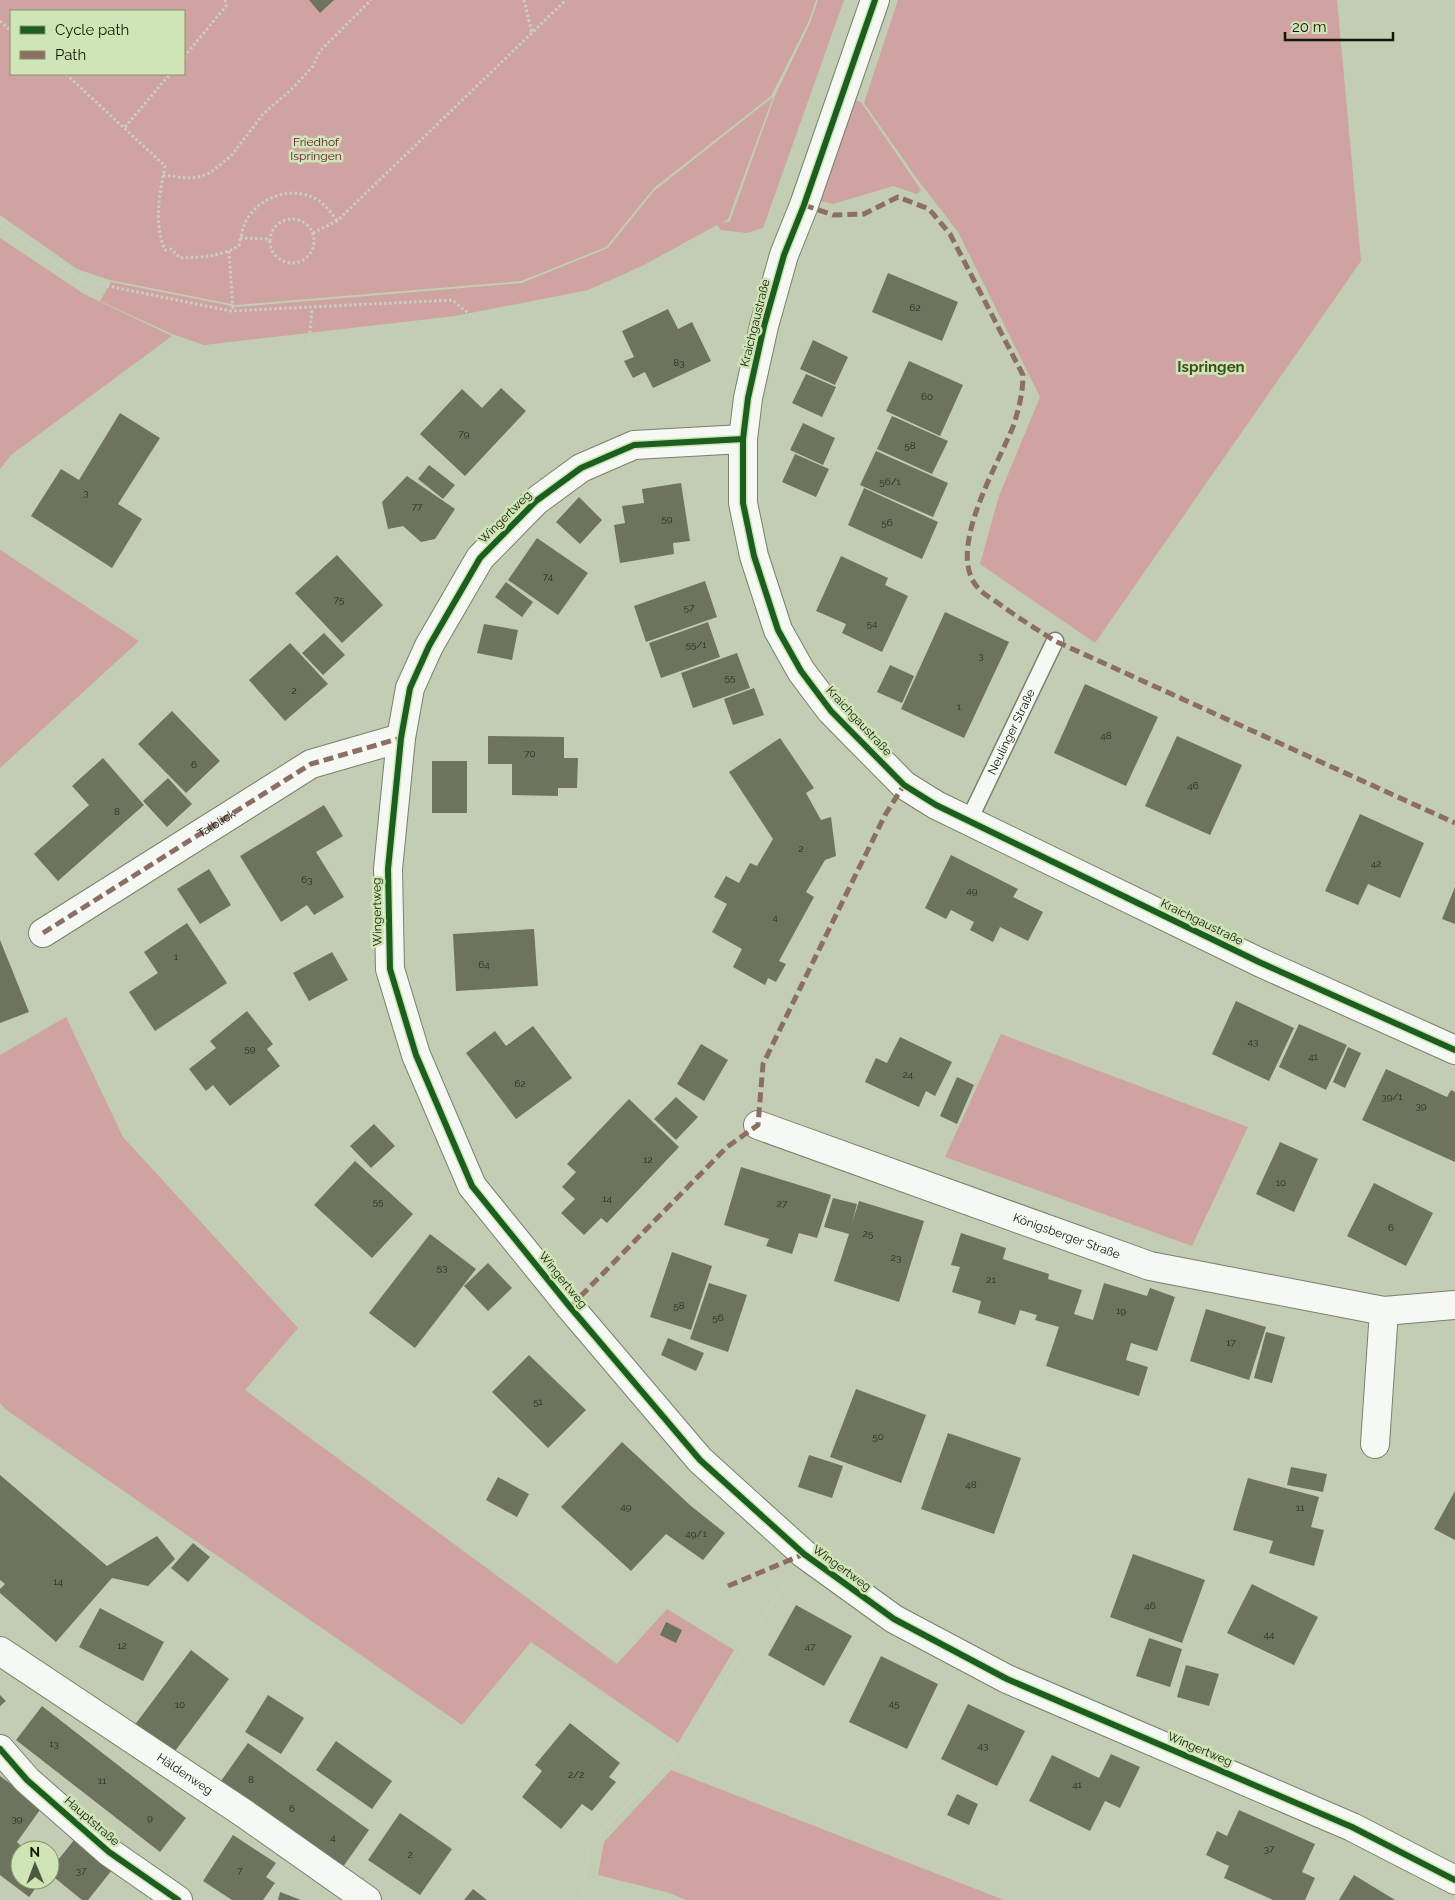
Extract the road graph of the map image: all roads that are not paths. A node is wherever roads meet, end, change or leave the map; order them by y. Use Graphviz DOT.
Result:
graph roads {
  1 [pos="875,0"];
  2 [pos="743,439"];
  3 [pos="1055,641"];
  4 [pos="400,738"];
  5 [pos="968,822"];
  6 [pos="43,933"];
  7 [pos="1455,1050"];
  8 [pos="758,1125"];
  9 [pos="1455,1305"];
  10 [pos="1384,1310"];
  11 [pos="1375,1444"];
  12 [pos="0,1652"];
  13 [pos="0,1749"];
  14 [pos="1455,1880"];
  15 [pos="178,1900"];
  16 [pos="368,1900"];
  1 -- 2 [label="street, Kraichgaustraße"];
  2 -- 4 [label="street, Wingertweg"];
  2 -- 5 [label="street, Kraichgaustraße"];
  3 -- 5 [label="lane, Neulinger Straße"];
  4 -- 6 [label="street, Talblick"];
  4 -- 14 [label="street, Wingertweg"];
  5 -- 7 [label="street, Kraichgaustraße"];
  8 -- 10 [label="street, Königsberger Straße"];
  9 -- 10 [label="street, Königsberger Straße"];
  10 -- 11 [label="street"];
  12 -- 16 [label="street, Häldenweg"];
  13 -- 15 [label="street, Hauptstraße"];
}
